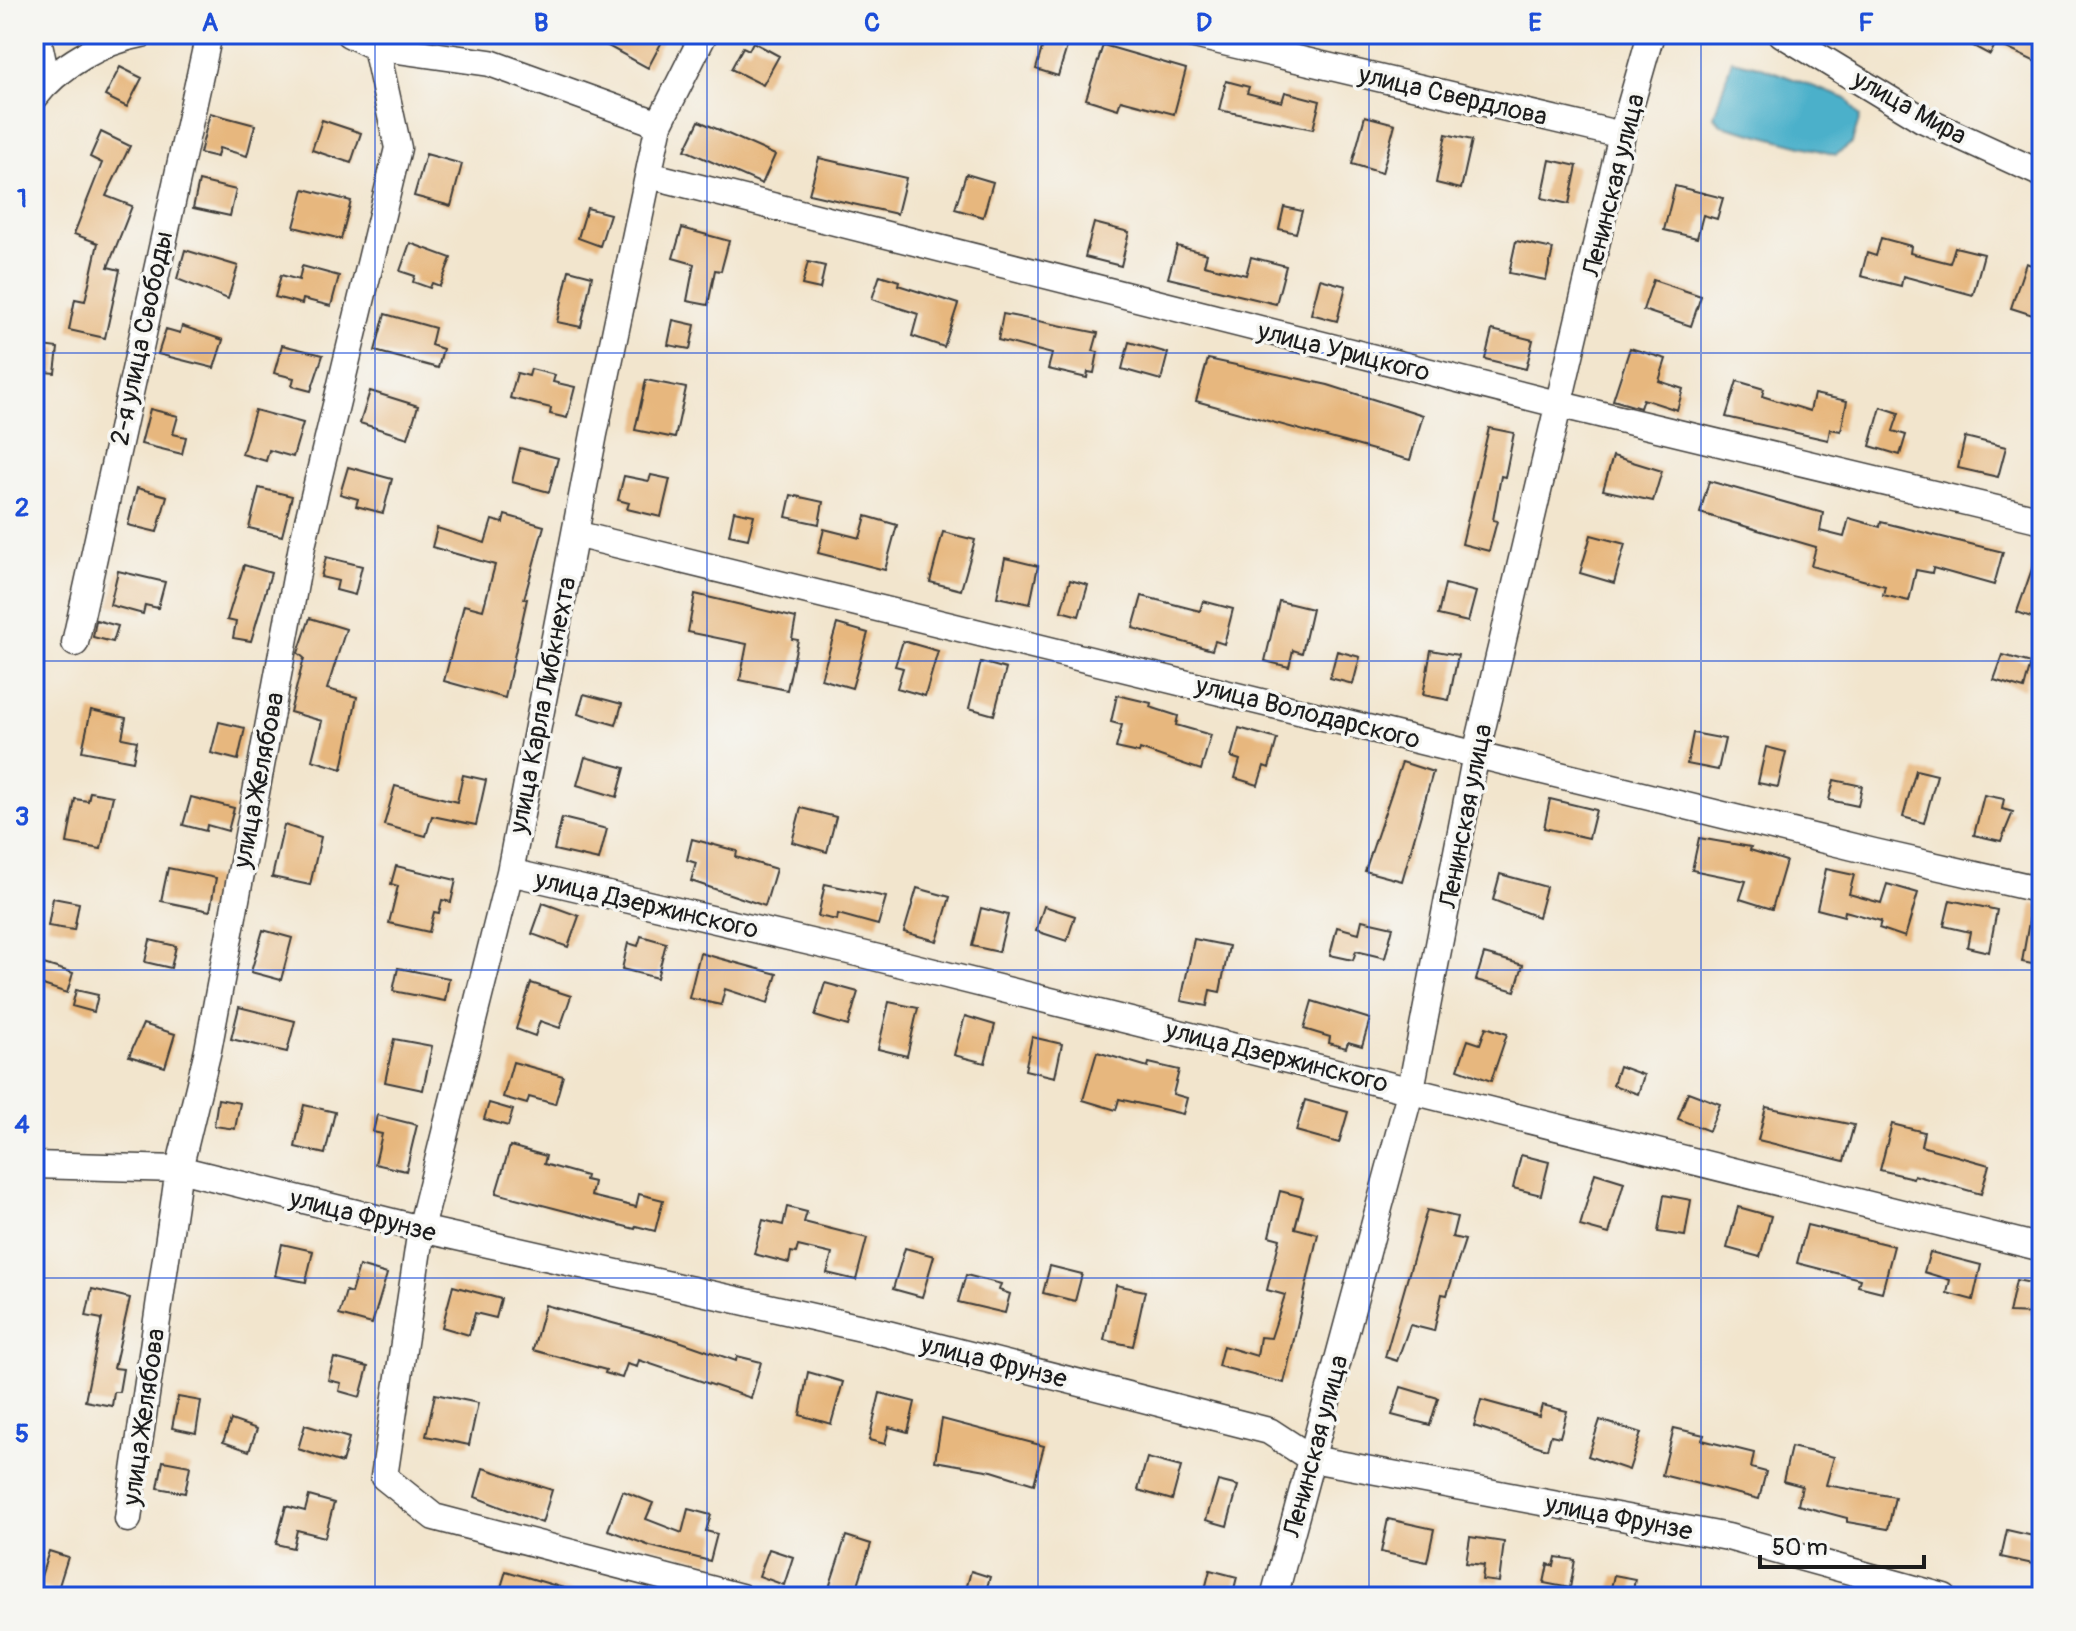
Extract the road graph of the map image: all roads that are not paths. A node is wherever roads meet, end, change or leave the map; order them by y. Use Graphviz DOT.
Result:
graph roads {
  1 [pos="37,34"];
  2 [pos="142,34"];
  3 [pos="209,34"];
  4 [pos="349,34"];
  5 [pos="704,34"];
  6 [pos="1190,34"];
  7 [pos="1651,34"];
  8 [pos="1782,34"];
  9 [pos="376,47"];
  10 [pos="38,85"];
  11 [pos="659,124"];
  12 [pos="1622,135"];
  13 [pos="2042,174"];
  14 [pos="649,175"];
  15 [pos="1561,405"];
  16 [pos="2042,520"];
  17 [pos="575,534"];
  18 [pos="75,643"];
  19 [pos="1476,754"];
  20 [pos="510,872"];
  21 [pos="2042,890"];
  22 [pos="1411,1089"];
  23 [pos="34,1165"];
  24 [pos="179,1169"];
  25 [pos="421,1229"];
  26 [pos="2042,1248"];
  27 [pos="1312,1459"];
  28 [pos="128,1519"];
  29 [pos="741,1597"];
  30 [pos="1274,1597"];
  31 [pos="1944,1597"];
  1 -- 10 [label="street"];
  2 -- 10 [label="street"];
  3 -- 18 [label="street, 2-я улица Свободы"];
  4 -- 9 [label="street"];
  5 -- 11 [label="street, улица Карла Либкнехта"];
  6 -- 12 [label="street, улица Свердлова"];
  7 -- 12 [label="street, Ленинская улица"];
  8 -- 13 [label="street, улица Мира"];
  9 -- 11 [label="street"];
  9 -- 24 [label="street, улица Желябова"];
  11 -- 14 [label="street, улица Карла Либкнехта"];
  12 -- 15 [label="street, Ленинская улица"];
  14 -- 15 [label="street, улица Урицкого"];
  14 -- 17 [label="street, улица Карла Либкнехта"];
  15 -- 16 [label="street, улица Урицкого"];
  15 -- 19 [label="street, Ленинская улица"];
  17 -- 19 [label="street, улица Володарского"];
  17 -- 20 [label="street, улица Карла Либкнехта"];
  19 -- 21 [label="street, улица Володарского"];
  19 -- 22 [label="street, Ленинская улица"];
  20 -- 22 [label="street, улица Дзержинского"];
  20 -- 25 [label="street, улица Карла Либкнехта"];
  22 -- 26 [label="street, улица Дзержинского"];
  22 -- 27 [label="street, Ленинская улица"];
  23 -- 24 [label="street, улица Фрунзе"];
  24 -- 25 [label="street, улица Фрунзе"];
  24 -- 28 [label="street, улица Желябова"];
  25 -- 27 [label="street, улица Фрунзе"];
  25 -- 29 [label="street, улица Карла Либкнехта"];
  27 -- 30 [label="street, Ленинская улица"];
  27 -- 31 [label="street, улица Фрунзе"];
}
